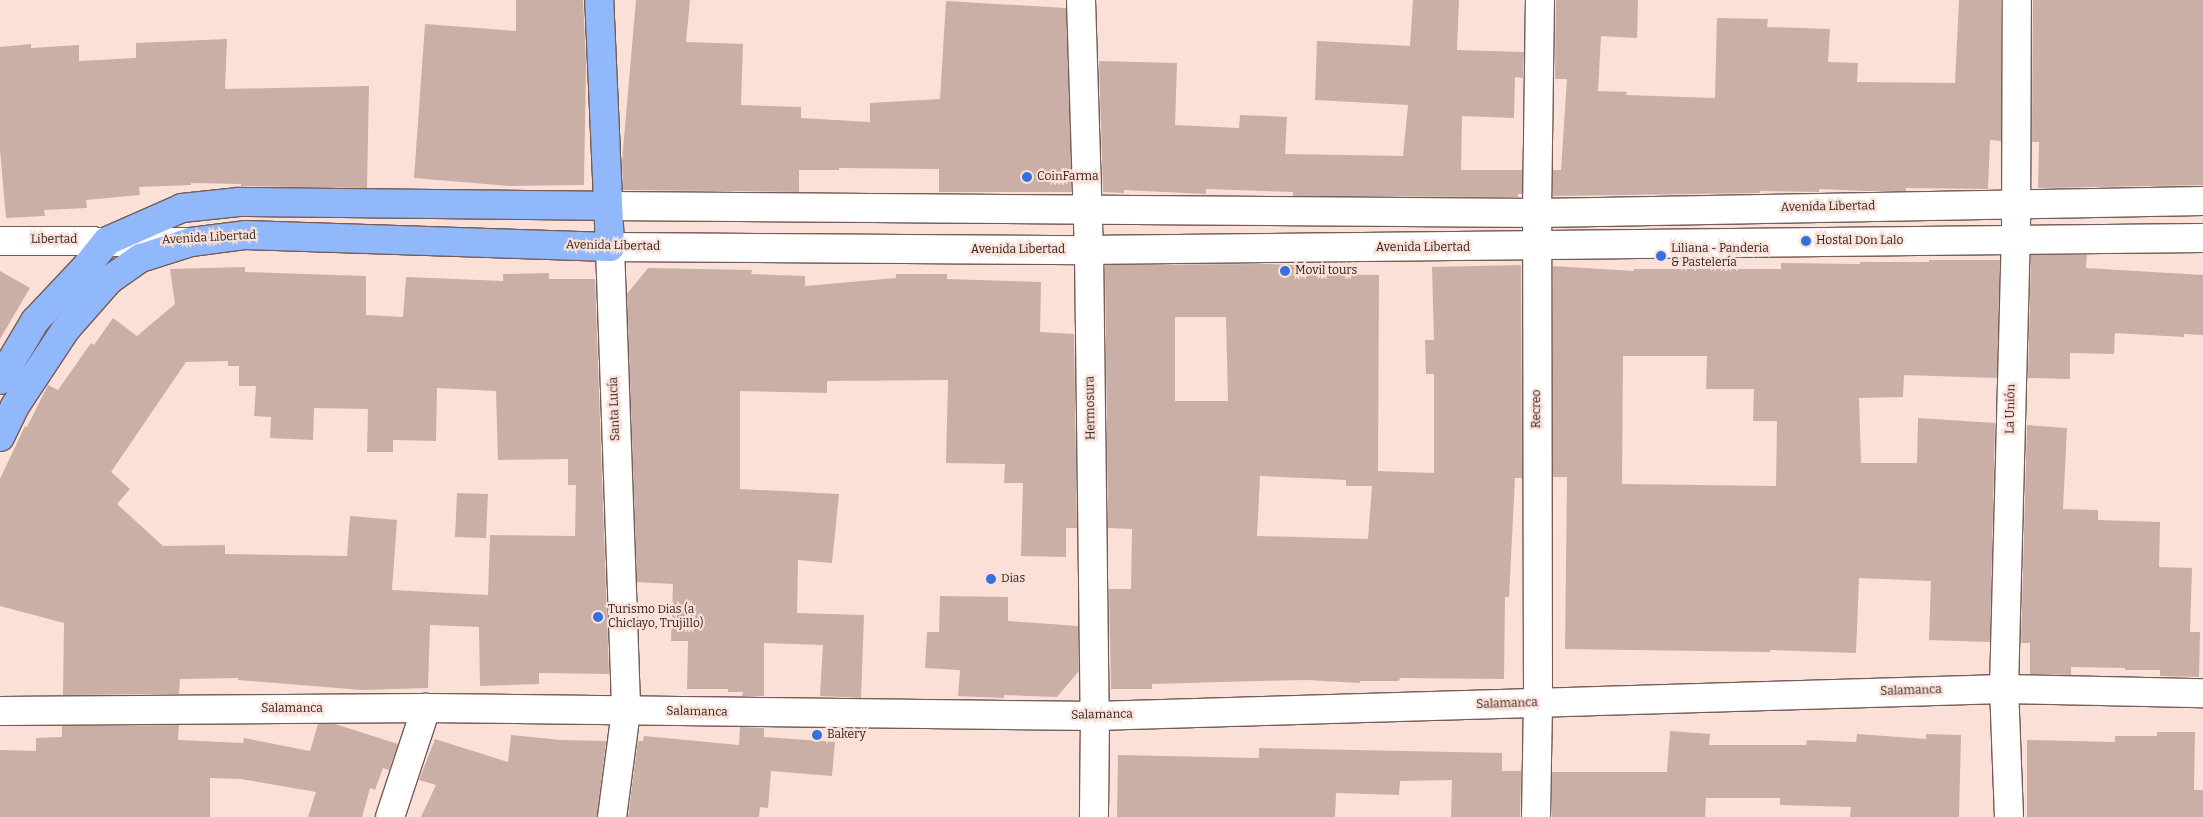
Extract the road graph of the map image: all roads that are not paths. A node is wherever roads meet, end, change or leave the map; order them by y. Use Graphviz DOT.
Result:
graph roads {
  1 [pos="599,0"];
  2 [pos="1081,0"];
  3 [pos="1540,0"];
  4 [pos="2017,0"];
  5 [pos="2203,201"];
  6 [pos="2014,203"];
  7 [pos="606,206"];
  8 [pos="1087,210"];
  9 [pos="1537,212"];
  10 [pos="2203,238"];
  11 [pos="2016,239"];
  12 [pos="0,241"];
  13 [pos="107,241"];
  14 [pos="191,242"];
  15 [pos="610,247"];
  16 [pos="1537,247"];
  17 [pos="1089,250"];
  18 [pos="0,380"];
  19 [pos="0,437"];
  20 [pos="2004,689"];
  21 [pos="2203,693"];
  22 [pos="1538,703"];
  23 [pos="426,708"];
  24 [pos="0,711"];
  25 [pos="626,711"];
  26 [pos="1095,716"];
  27 [pos="390,817"];
  28 [pos="612,817"];
  29 [pos="1094,817"];
  30 [pos="1536,817"];
  31 [pos="2009,817"];
  1 -- 7 [label="highway, Santa Lucía"];
  2 -- 8 [label="street, Hermosura"];
  3 -- 9 [label="street, Recreo"];
  4 -- 6 [label="street, La Unión"];
  5 -- 6 [label="street, Avenida Libertad"];
  6 -- 9 [label="street, Avenida Libertad"];
  6 -- 11 [label="street, La Unión"];
  7 -- 8 [label="street, Avenida Libertad"];
  7 -- 13 [label="highway, Avenida Libertad"];
  7 -- 15 [label="highway, Santa Lucía"];
  8 -- 9 [label="street, Avenida Libertad"];
  8 -- 17 [label="street, Hermosura"];
  9 -- 16 [label="street, Recreo"];
  10 -- 11 [label="street, Avenida Libertad"];
  11 -- 16 [label="street, Avenida Libertad"];
  11 -- 20 [label="street, La Unión"];
  12 -- 13 [label="street, Libertad"];
  13 -- 14 [label="street, Avenida Libertad"];
  13 -- 18 [label="highway"];
  14 -- 15 [label="highway, Avenida Libertad"];
  14 -- 19 [label="highway"];
  15 -- 17 [label="street, Avenida Libertad"];
  15 -- 25 [label="street, Santa Lucía"];
  16 -- 17 [label="street, Avenida Libertad"];
  16 -- 22 [label="street, Recreo"];
  17 -- 26 [label="street, Hermosura"];
  20 -- 21 [label="street, Salamanca"];
  20 -- 22 [label="street, Salamanca"];
  20 -- 31 [label="street, La Unión"];
  22 -- 26 [label="street, Salamanca"];
  22 -- 30 [label="street, Recreo"];
  23 -- 24 [label="street, Salamanca"];
  23 -- 25 [label="street, Salamanca"];
  23 -- 27 [label="street"];
  25 -- 26 [label="street, Salamanca"];
  25 -- 28 [label="street, Santa Lucía"];
  26 -- 29 [label="street, Hermosura"];
}
